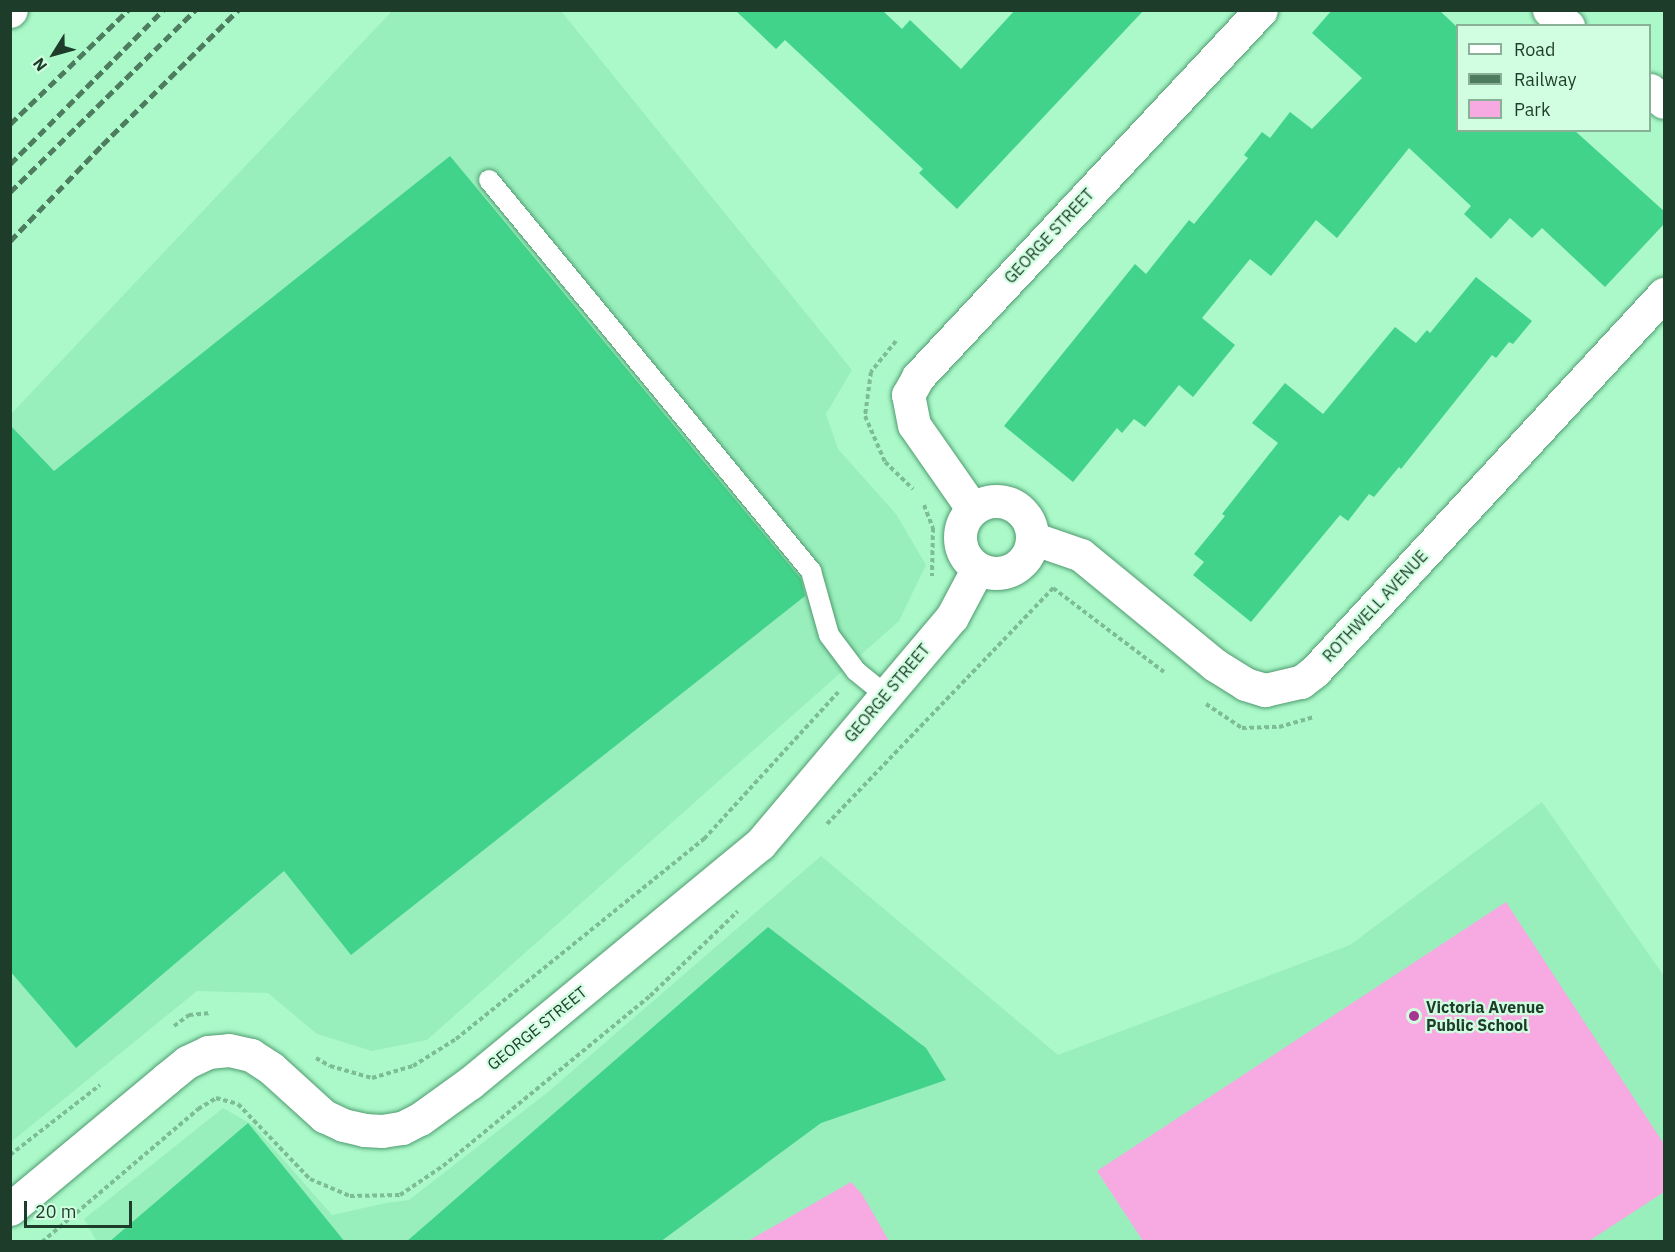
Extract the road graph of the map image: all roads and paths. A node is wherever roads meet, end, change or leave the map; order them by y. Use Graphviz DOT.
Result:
graph roads {
  1 [pos="1261,10"];
  2 [pos="1549,10"];
  3 [pos="1566,24"];
  4 [pos="1651,91"];
  5 [pos="1665,102"];
  6 [pos="489,180"];
  7 [pos="1665,294"];
  8 [pos="896,341"];
  9 [pos="972,508"];
  10 [pos="1032,538"];
  11 [pos="978,568"];
  12 [pos="932,577"];
  13 [pos="856,671"];
  14 [pos="1166,674"];
  15 [pos="884,694"];
  16 [pos="1203,702"];
  17 [pos="1317,715"];
  18 [pos="825,826"];
  19 [pos="742,908"];
  20 [pos="222,1016"];
  21 [pos="170,1030"];
  22 [pos="311,1056"];
  23 [pos="104,1081"];
  24 [pos="10,1155"];
  25 [pos="10,1209"];
  26 [pos="42,1242"];
  1 -- 9 [label="street, GEORGE STREET"];
  2 -- 3 [label="street"];
  4 -- 5 [label="street"];
  6 -- 13 [label="lane"];
  7 -- 10 [label="street, ROTHWELL AVENUE"];
  8 -- 12 [label="path"];
  9 -- 10 [label="street"];
  9 -- 11 [label="street"];
  10 -- 11 [label="street"];
  11 -- 15 [label="street, GEORGE STREET"];
  13 -- 15 [label="lane"];
  13 -- 22 [label="path"];
  14 -- 18 [label="path"];
  15 -- 25 [label="street, GEORGE STREET"];
  16 -- 17 [label="path"];
  19 -- 26 [label="path"];
  20 -- 21 [label="path"];
  23 -- 24 [label="path"];
}
